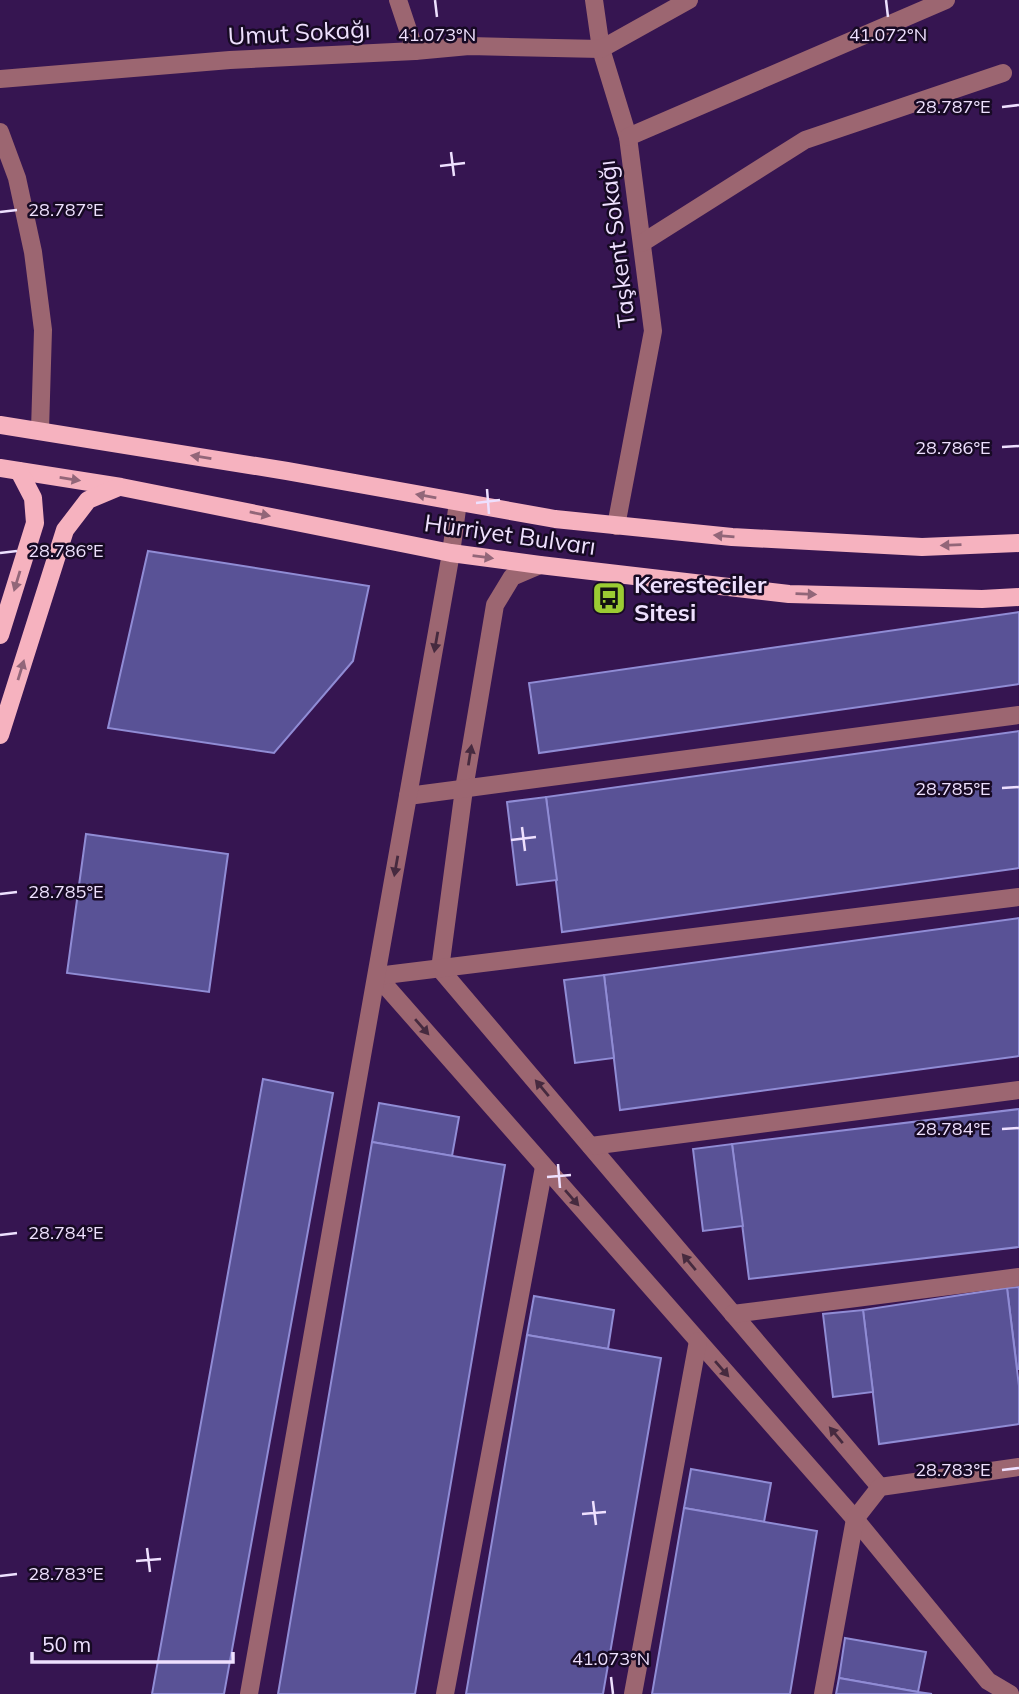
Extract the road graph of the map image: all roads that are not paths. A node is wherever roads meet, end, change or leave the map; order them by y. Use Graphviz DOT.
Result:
graph roads {
  1 [pos="398,0"];
  2 [pos="594,0"];
  3 [pos="689,0"];
  4 [pos="946,0"];
  5 [pos="601,50"];
  6 [pos="415,51"];
  7 [pos="1003,73"];
  8 [pos="0,79"];
  9 [pos="0,132"];
  10 [pos="628,136"];
  11 [pos="642,243"];
  12 [pos="0,425"];
  13 [pos="40,430"];
  14 [pos="0,468"];
  15 [pos="19,471"];
  16 [pos="121,486"];
  17 [pos="458,502"];
  18 [pos="616,526"];
  19 [pos="1019,543"];
  20 [pos="452,553"];
  21 [pos="540,565"];
  22 [pos="1019,597"];
  23 [pos="0,635"];
  24 [pos="1019,715"];
  25 [pos="0,735"];
  26 [pos="464,789"];
  27 [pos="408,796"];
  28 [pos="1019,897"];
  29 [pos="440,968"];
  30 [pos="377,976"];
  31 [pos="1019,1090"];
  32 [pos="591,1146"];
  33 [pos="544,1167"];
  34 [pos="1019,1277"];
  35 [pos="733,1314"];
  36 [pos="698,1341"];
  37 [pos="1019,1467"];
  38 [pos="880,1487"];
  39 [pos="855,1519"];
  40 [pos="249,1694"];
  41 [pos="445,1694"];
  42 [pos="633,1694"];
  43 [pos="823,1694"];
  44 [pos="1010,1694"];
  1 -- 6 [label="street"];
  2 -- 5 [label="street, Taşkent Sokağı"];
  3 -- 5 [label="street"];
  4 -- 10 [label="street"];
  5 -- 6 [label="street, Umut Sokağı"];
  5 -- 10 [label="street, Taşkent Sokağı"];
  6 -- 8 [label="street, Umut Sokağı"];
  7 -- 11 [label="street"];
  9 -- 13 [label="street"];
  10 -- 11 [label="street, Taşkent Sokağı"];
  11 -- 18 [label="street, Taşkent Sokağı"];
  12 -- 13 [label="main road, Hürriyet Bulvarı"];
  17 -- 13 [label="main road, Hürriyet Bulvarı, one-way"];
  14 -- 15 [label="main road, Hürriyet Bulvarı"];
  15 -- 16 [label="main road, Hürriyet Bulvarı, one-way"];
  15 -- 23 [label="main road, one-way"];
  16 -- 20 [label="main road, Hürriyet Bulvarı, one-way"];
  25 -- 16 [label="main road, one-way"];
  17 -- 18 [label="main road, Hürriyet Bulvarı"];
  17 -- 20 [label="street"];
  19 -- 18 [label="main road, Hürriyet Bulvarı, one-way"];
  20 -- 21 [label="main road, Hürriyet Bulvarı, one-way"];
  20 -- 27 [label="street, one-way"];
  21 -- 22 [label="main road, Hürriyet Bulvarı, one-way"];
  26 -- 21 [label="street, one-way"];
  24 -- 26 [label="street"];
  26 -- 27 [label="street"];
  26 -- 29 [label="street"];
  27 -- 30 [label="street, one-way"];
  28 -- 29 [label="street"];
  29 -- 30 [label="street"];
  32 -- 29 [label="street, one-way"];
  30 -- 33 [label="street, one-way"];
  30 -- 40 [label="street"];
  31 -- 32 [label="street"];
  35 -- 32 [label="street, one-way"];
  33 -- 36 [label="street, one-way"];
  33 -- 41 [label="street"];
  34 -- 35 [label="street"];
  38 -- 35 [label="street, one-way"];
  36 -- 39 [label="street, one-way"];
  36 -- 42 [label="street"];
  37 -- 38 [label="street"];
  38 -- 39 [label="street"];
  39 -- 43 [label="street"];
  39 -- 44 [label="street"];
}
